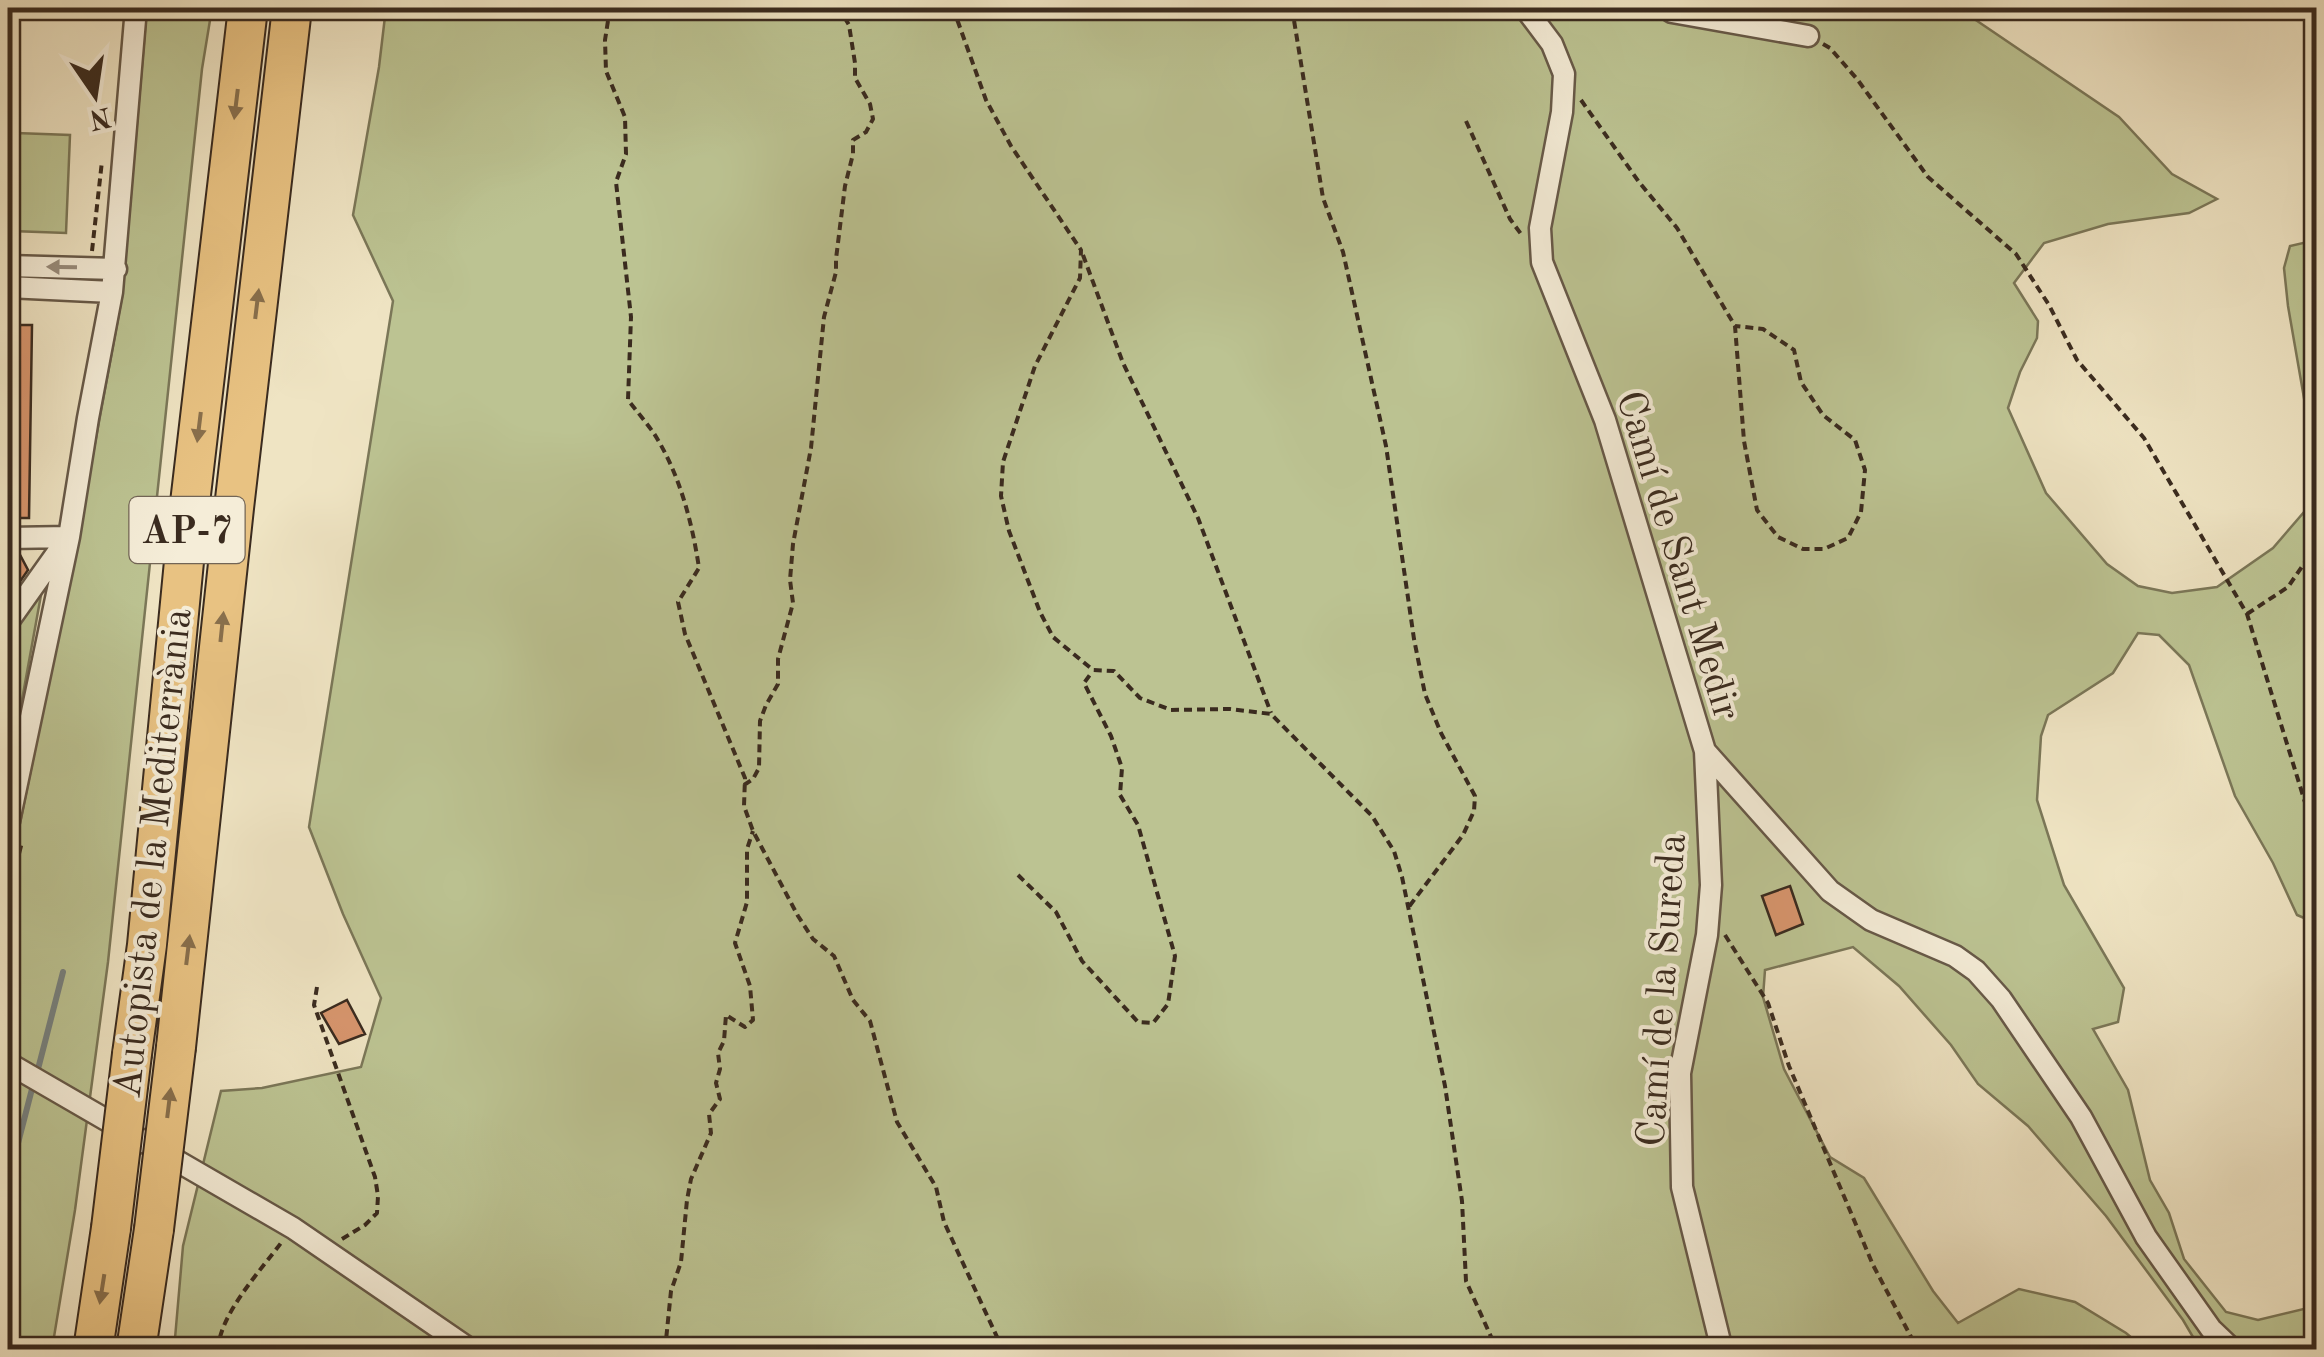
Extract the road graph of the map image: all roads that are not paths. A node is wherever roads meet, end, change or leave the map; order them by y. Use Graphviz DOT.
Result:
graph roads {
  1 [pos="136,8"];
  2 [pos="248,8"];
  3 [pos="292,8"];
  4 [pos="1525,8"];
  5 [pos="1666,8"];
  6 [pos="1808,36"];
  7 [pos="8,266"];
  8 [pos="116,268"];
  9 [pos="8,287"];
  10 [pos="112,292"];
  11 [pos="69,537"];
  12 [pos="8,538"];
  13 [pos="8,622"];
  14 [pos="16,749"];
  15 [pos="1705,750"];
  16 [pos="8,826"];
  17 [pos="8,1063"];
  18 [pos="93,1350"];
  19 [pos="136,1350"];
  20 [pos="471,1350"];
  21 [pos="1722,1350"];
  22 [pos="2233,1350"];
  1 -- 8 [label="street"];
  2 -- 18 [label="highway, Autopista de la Mediterrània / AP-7, one-way, bridge"];
  19 -- 3 [label="highway, Autopista de la Mediterrània / AP-7, one-way, bridge"];
  4 -- 15 [label="street, Camí de Sant Medir"];
  5 -- 6 [label="street"];
  8 -- 7 [label="street, one-way"];
  8 -- 10 [label="street"];
  9 -- 10 [label="street"];
  10 -- 11 [label="street"];
  11 -- 12 [label="street"];
  11 -- 13 [label="street"];
  11 -- 14 [label="street"];
  14 -- 16 [label="street"];
  15 -- 21 [label="street, Camí de la Sureda"];
  15 -- 22 [label="street, Camí de Sant Medir"];
  17 -- 20 [label="street"];
}
